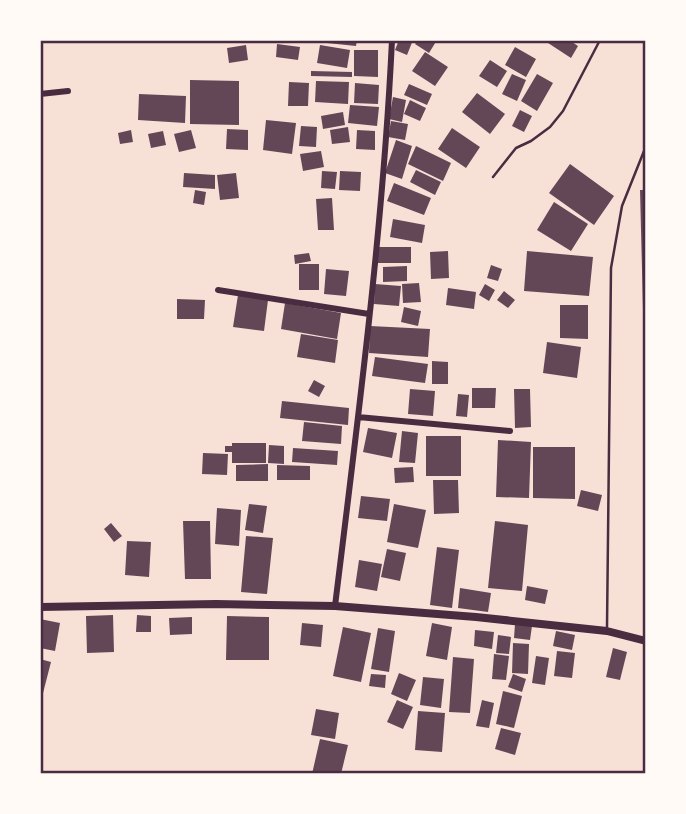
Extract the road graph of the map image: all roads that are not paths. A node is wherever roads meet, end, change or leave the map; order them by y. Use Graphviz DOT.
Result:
graph roads {
  1 [pos="393,40"];
  2 [pos="600,40"];
  3 [pos="68,91"];
  4 [pos="40,94"];
  5 [pos="646,146"];
  6 [pos="494,177"];
  7 [pos="218,290"];
  8 [pos="369,314"];
  9 [pos="358,417"];
  10 [pos="510,431"];
  11 [pos="335,606"];
  12 [pos="40,607"];
  13 [pos="607,631"];
  14 [pos="646,641"];
  1 -- 8 [label="street"];
  2 -- 6 [label="lane"];
  3 -- 4 [label="street"];
  5 -- 13 [label="lane"];
  7 -- 8 [label="street"];
  8 -- 9 [label="street"];
  9 -- 10 [label="street"];
  9 -- 11 [label="street"];
  11 -- 12 [label="street"];
  11 -- 13 [label="street"];
  13 -- 14 [label="street"];
}
